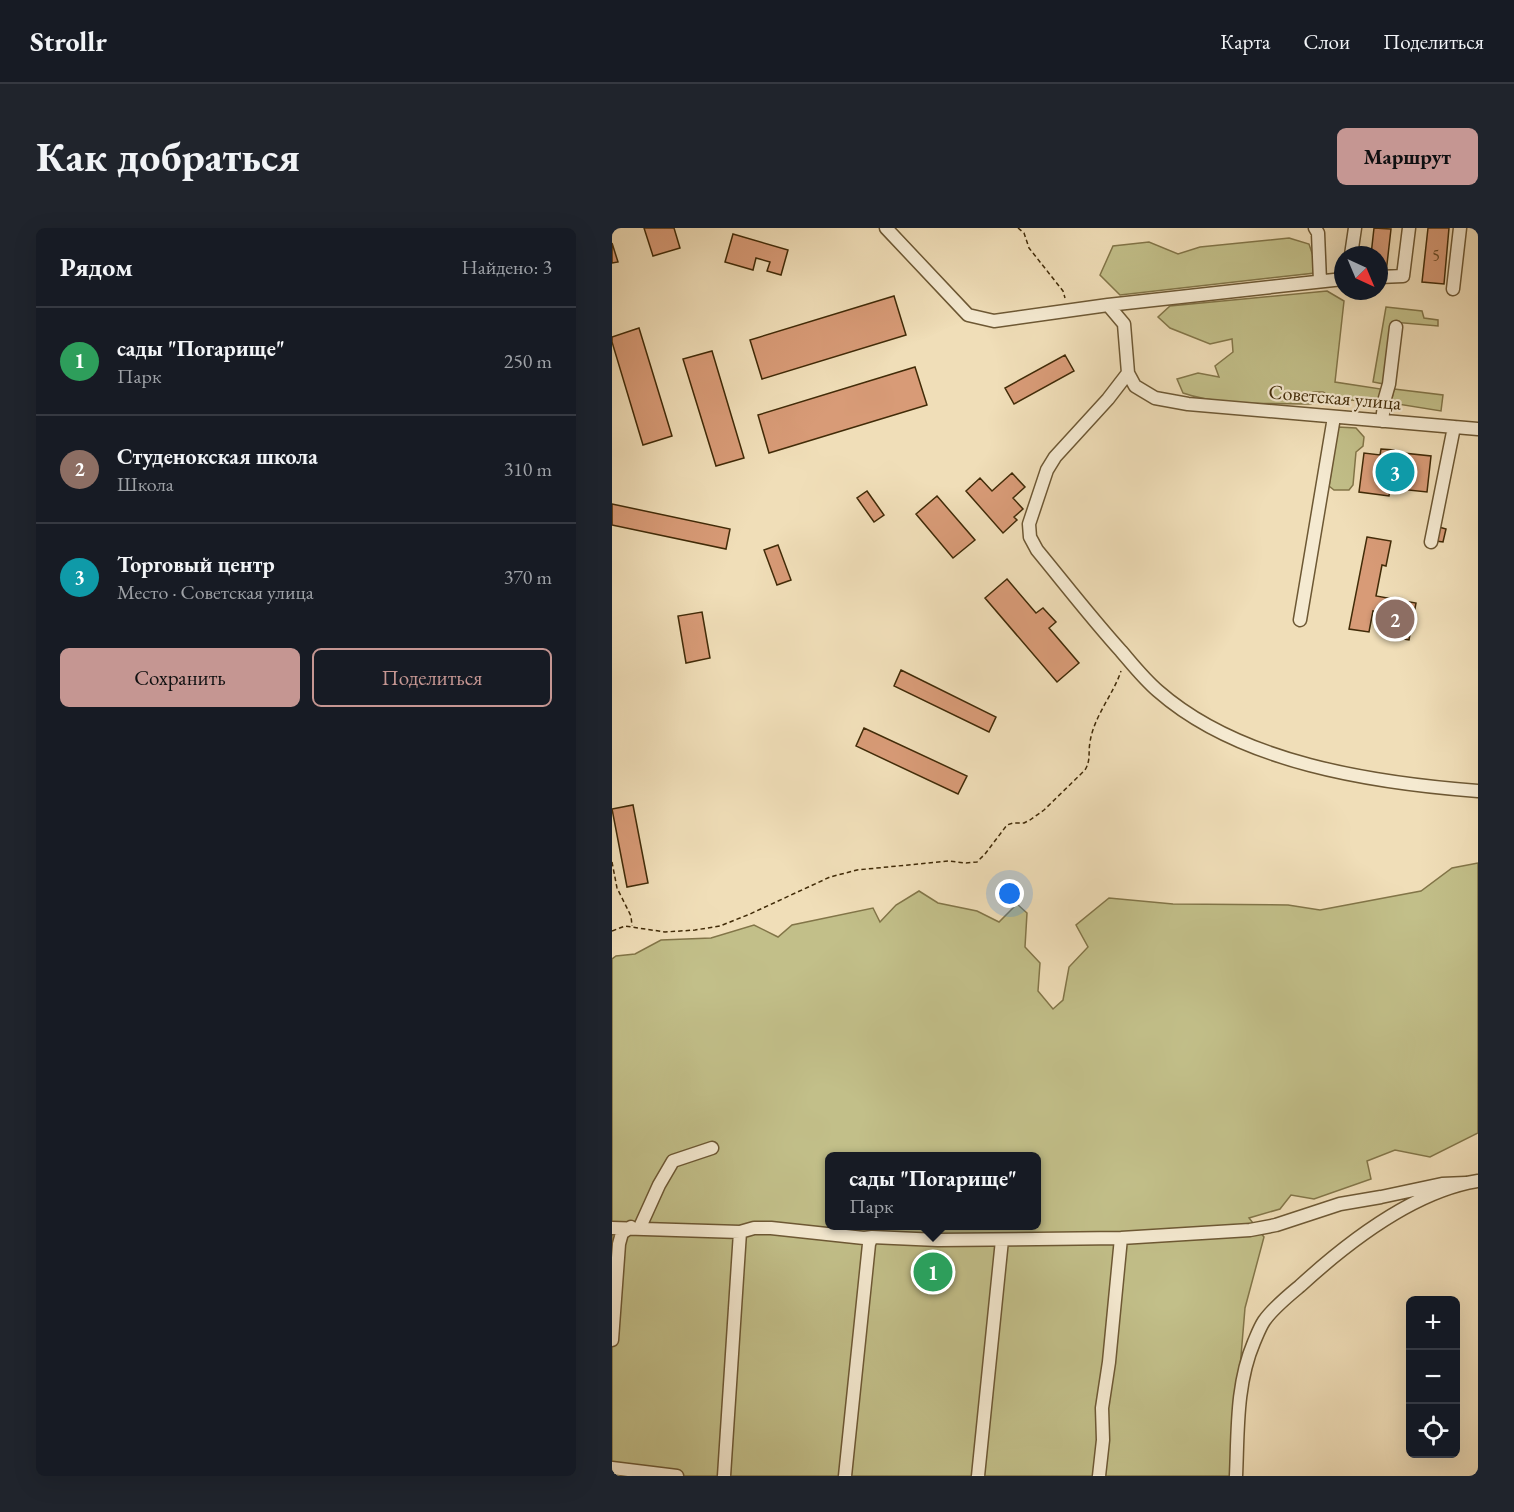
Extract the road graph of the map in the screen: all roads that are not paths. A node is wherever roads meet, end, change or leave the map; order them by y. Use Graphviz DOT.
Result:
graph roads {
  1 [pos="886,228"];
  2 [pos="1316,228"];
  3 [pos="1355,228"];
  4 [pos="1408,228"];
  5 [pos="1460,228"];
  6 [pos="1352,246"];
  7 [pos="1388,277"];
  8 [pos="1334,280"];
  9 [pos="1320,281"];
  10 [pos="1454,289"];
  11 [pos="1108,305"];
  12 [pos="1396,327"];
  13 [pos="1128,373"];
  14 [pos="1334,417"];
  15 [pos="1382,421"];
  16 [pos="1454,427"];
  17 [pos="1478,429"];
  18 [pos="1431,542"];
  19 [pos="1300,620"];
  20 [pos="1478,791"];
  21 [pos="712,1149"];
  22 [pos="1472,1182"];
  23 [pos="636,1227"];
  24 [pos="612,1228"];
  25 [pos="741,1232"];
  26 [pos="872,1237"];
  27 [pos="1121,1238"];
  28 [pos="1002,1240"];
  29 [pos="612,1340"];
  30 [pos="612,1468"];
  31 [pos="677,1476"];
  32 [pos="724,1476"];
  33 [pos="845,1476"];
  34 [pos="978,1476"];
  35 [pos="1099,1476"];
  36 [pos="1236,1476"];
  1 -- 11 [label="street"];
  2 -- 9 [label="street"];
  3 -- 6 [label="street"];
  4 -- 7 [label="street"];
  5 -- 10 [label="street"];
  8 -- 9 [label="street"];
  9 -- 11 [label="street"];
  11 -- 13 [label="street"];
  12 -- 15 [label="street"];
  13 -- 14 [label="street, Советская улица"];
  13 -- 20 [label="street"];
  14 -- 15 [label="street, Советская улица"];
  14 -- 19 [label="street"];
  15 -- 16 [label="street, Советская улица"];
  16 -- 17 [label="street, Советская улица"];
  16 -- 18 [label="street"];
  21 -- 23 [label="street"];
  22 -- 27 [label="street"];
  22 -- 36 [label="street"];
  23 -- 24 [label="street"];
  23 -- 25 [label="street"];
  23 -- 29 [label="street"];
  25 -- 26 [label="street"];
  25 -- 32 [label="street"];
  26 -- 28 [label="street"];
  26 -- 33 [label="street"];
  27 -- 28 [label="street"];
  27 -- 35 [label="street"];
  28 -- 34 [label="street"];
  30 -- 31 [label="street"];
}
